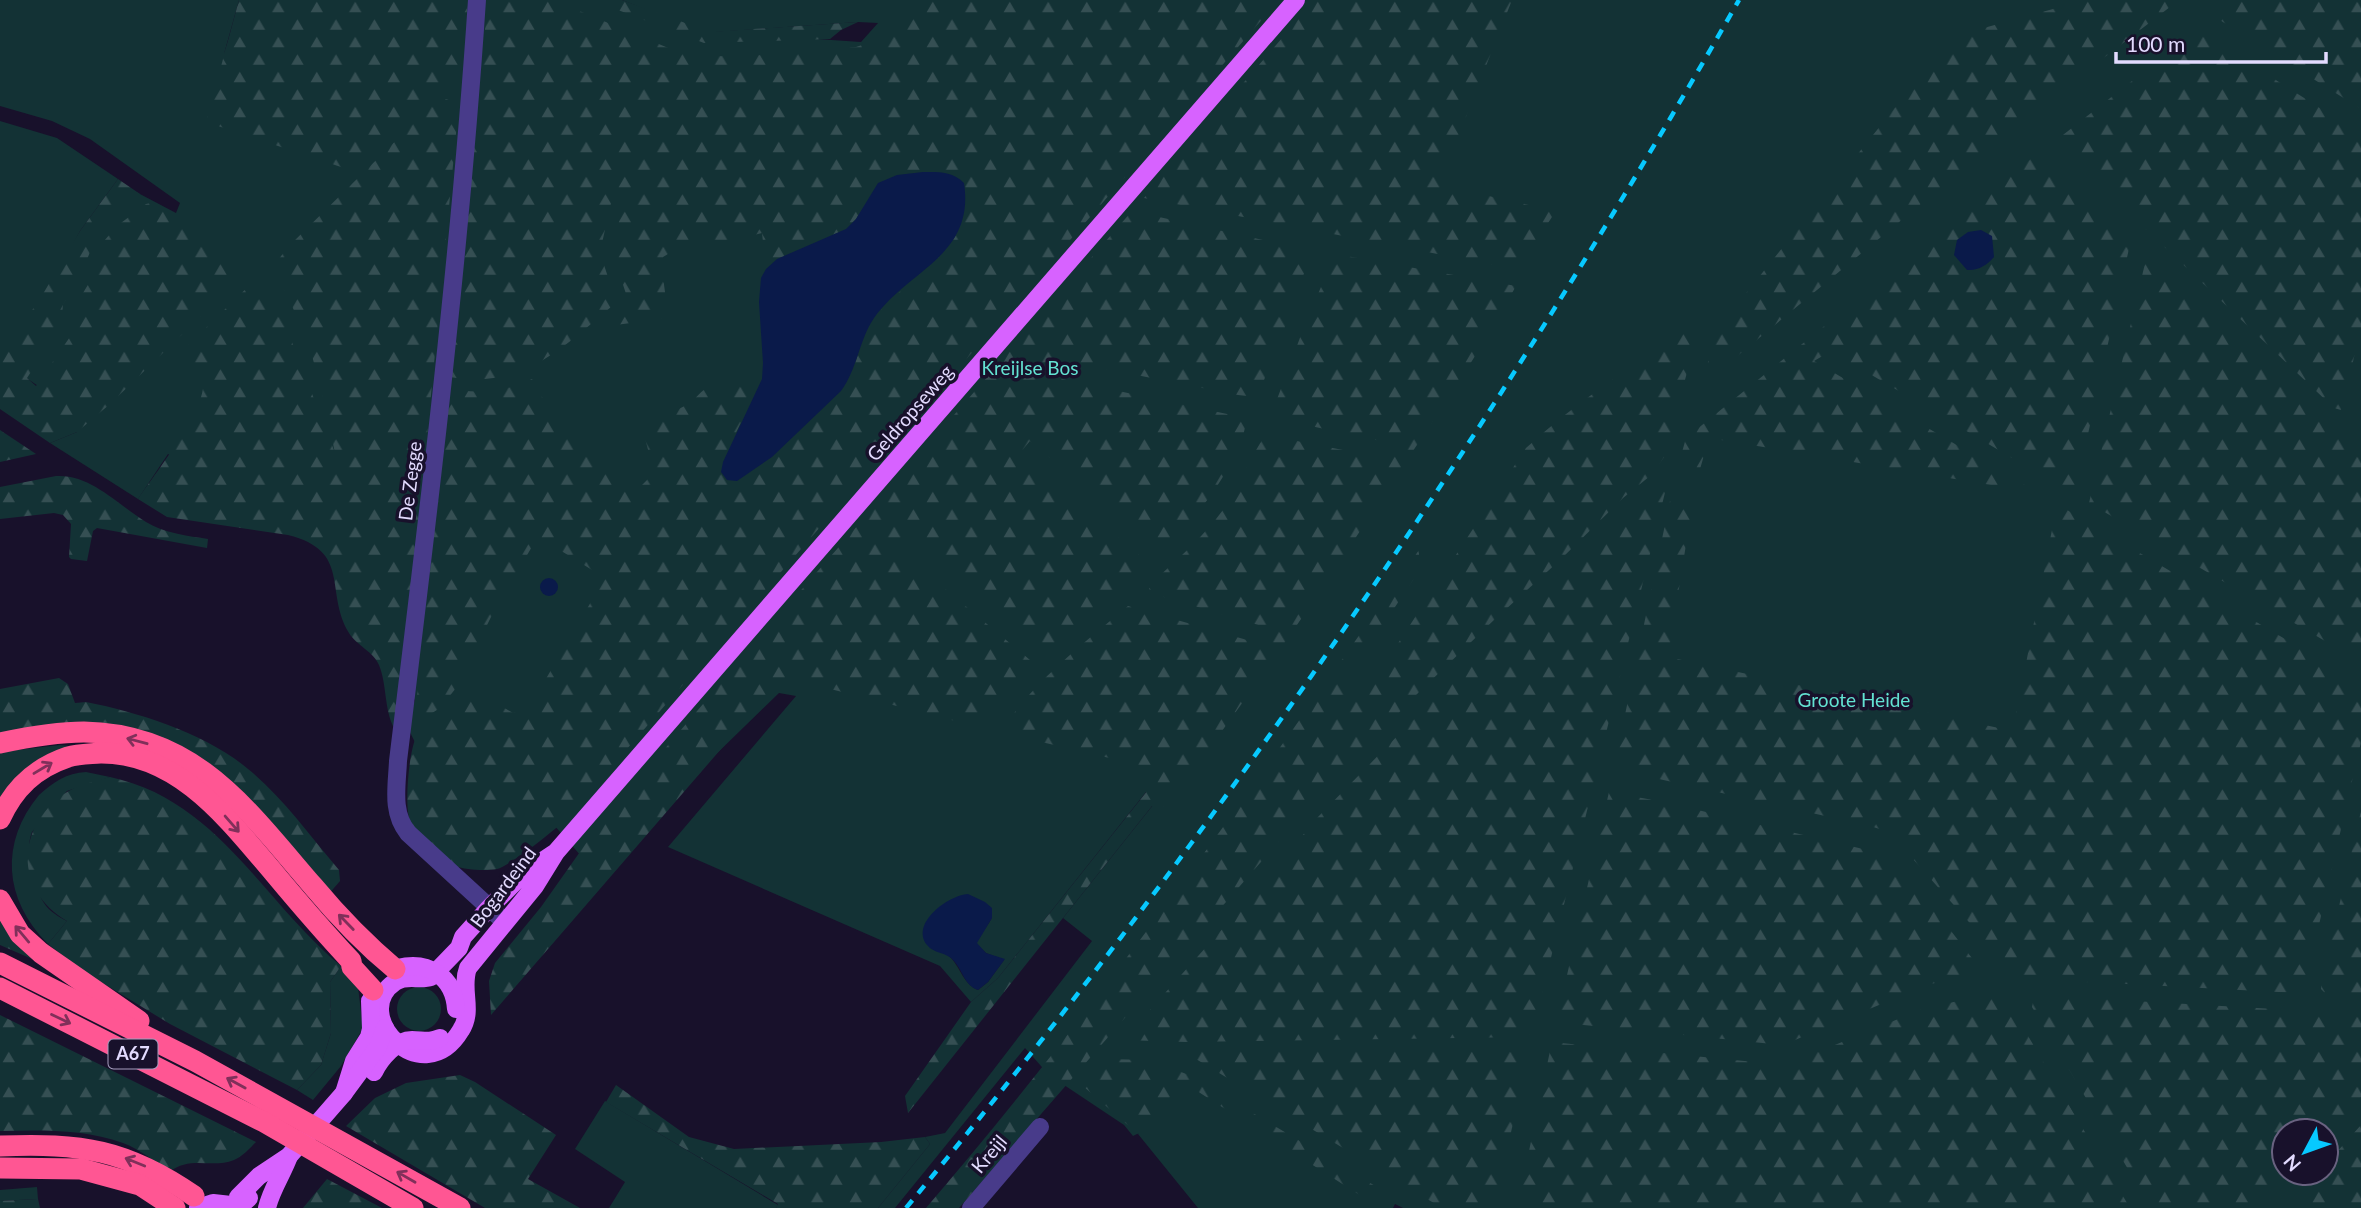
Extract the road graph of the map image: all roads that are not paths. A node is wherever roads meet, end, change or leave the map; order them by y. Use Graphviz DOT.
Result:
graph roads {
  1 [pos="477,0"];
  2 [pos="1296,0"];
  3 [pos="0,743"];
  4 [pos="0,819"];
  5 [pos="556,852"];
  6 [pos="0,900"];
  7 [pos="489,908"];
  8 [pos="505,922"];
  9 [pos="0,963"];
  10 [pos="395,969"];
  11 [pos="433,970"];
  12 [pos="379,988"];
  13 [pos="0,989"];
  14 [pos="378,1029"];
  15 [pos="453,1034"];
  16 [pos="401,1048"];
  17 [pos="195,1060"];
  18 [pos="344,1093"];
  19 [pos="271,1114"];
  20 [pos="1040,1127"];
  21 [pos="0,1146"];
  22 [pos="289,1156"];
  23 [pos="0,1168"];
  24 [pos="128,1184"];
  25 [pos="245,1202"];
  26 [pos="192,1204"];
  27 [pos="162,1208"];
  28 [pos="175,1208"];
  29 [pos="268,1208"];
  30 [pos="413,1208"];
  31 [pos="460,1208"];
  32 [pos="971,1208"];
  1 -- 7 [label="street, De Zegge"];
  2 -- 5 [label="main road, Geldropseweg"];
  10 -- 3 [label="highway, one-way"];
  4 -- 12 [label="highway, one-way"];
  5 -- 7 [label="main road, Bogardeind"];
  5 -- 8 [label="main road, Bogardeind"];
  17 -- 6 [label="highway, A67, one-way"];
  7 -- 8 [label="street, De Zegge"];
  7 -- 11 [label="main road, Bogardeind"];
  8 -- 15 [label="main road, Bogardeind"];
  9 -- 17 [label="highway, A67"];
  10 -- 11 [label="main road"];
  10 -- 12 [label="main road"];
  11 -- 12 [label="main road"];
  11 -- 15 [label="main road"];
  12 -- 14 [label="main road"];
  13 -- 19 [label="highway, A67, one-way"];
  14 -- 16 [label="main road"];
  14 -- 18 [label="main road"];
  15 -- 16 [label="main road"];
  16 -- 18 [label="main road"];
  19 -- 17 [label="highway, A67, one-way"];
  18 -- 22 [label="main road"];
  19 -- 30 [label="highway, A67"];
  31 -- 19 [label="highway, A67, one-way"];
  20 -- 32 [label="street, Kreijl"];
  26 -- 21 [label="highway, one-way"];
  22 -- 25 [label="main road"];
  22 -- 29 [label="main road"];
  23 -- 24 [label="highway"];
  24 -- 27 [label="highway"];
  24 -- 28 [label="highway"];
  25 -- 26 [label="main road"];
}
